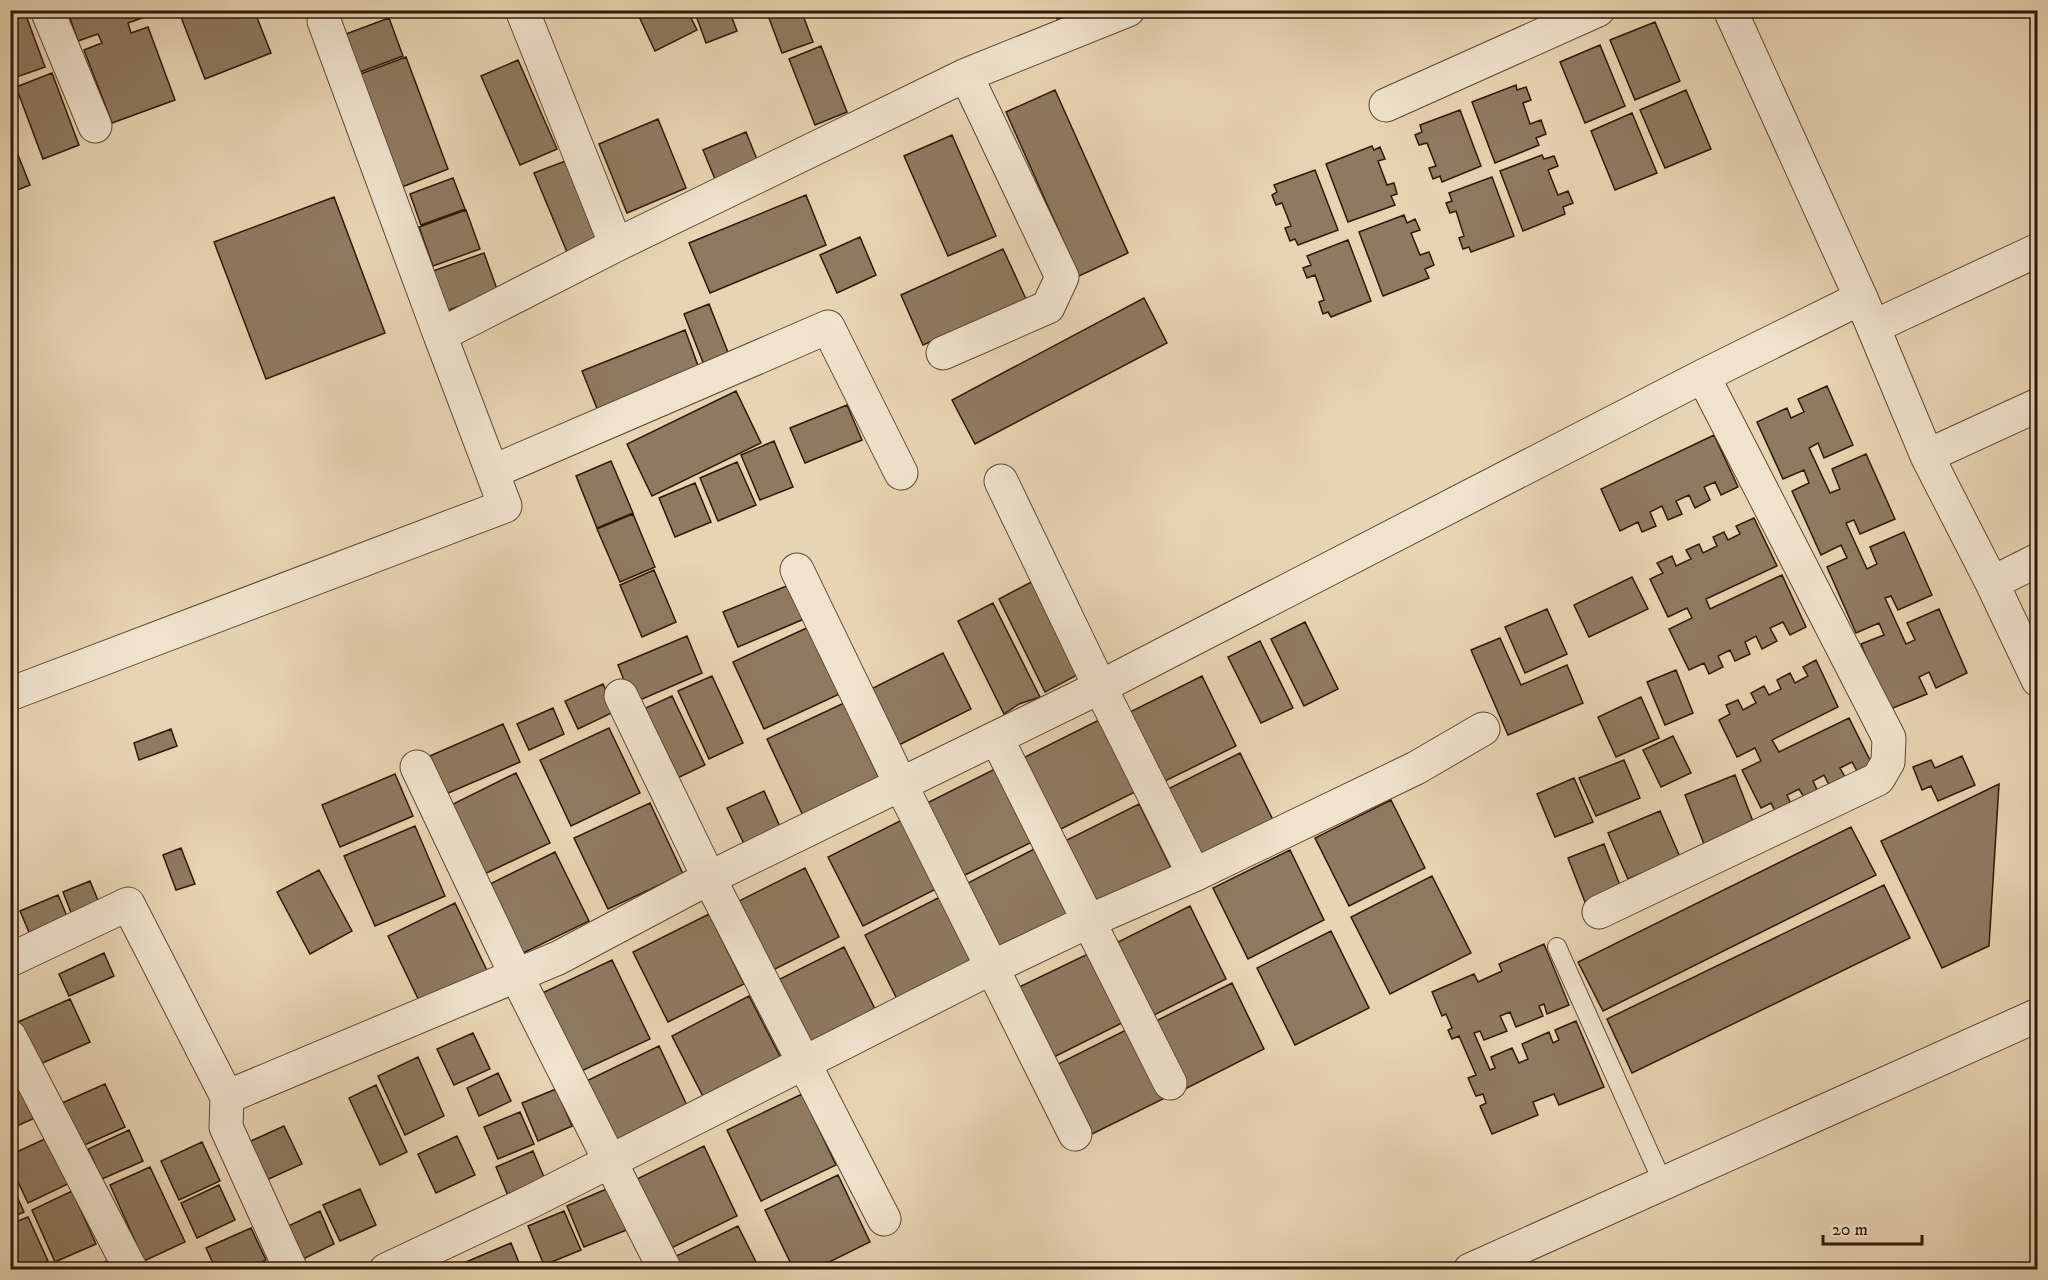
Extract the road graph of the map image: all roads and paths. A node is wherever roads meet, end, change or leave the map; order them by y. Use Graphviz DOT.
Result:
graph roads {
  1 [pos="47,10"];
  2 [pos="522,10"];
  3 [pos="1128,10"];
  4 [pos="1598,10"];
  5 [pos="1730,10"];
  6 [pos="324,21"];
  7 [pos="966,75"];
  8 [pos="1386,105"];
  9 [pos="95,126"];
  10 [pos="616,245"];
  11 [pos="2037,250"];
  12 [pos="1867,312"];
  13 [pos="440,335"];
  14 [pos="943,353"];
  15 [pos="1703,376"];
  16 [pos="2037,405"];
  17 [pos="1927,456"];
  18 [pos="492,472"];
  19 [pos="901,473"];
  20 [pos="1001,481"];
  21 [pos="2037,560"];
  22 [pos="797,570"];
  23 [pos="1992,583"];
  24 [pos="2037,680"];
  25 [pos="1100,687"];
  26 [pos="10,694"];
  27 [pos="621,696"];
  28 [pos="1483,729"];
  29 [pos="997,739"];
  30 [pos="417,767"];
  31 [pos="901,785"];
  32 [pos="1194,875"];
  33 [pos="710,878"];
  34 [pos="1599,912"];
  35 [pos="1089,921"];
  36 [pos="1557,947"];
  37 [pos="10,960"];
  38 [pos="993,967"];
  39 [pos="516,975"];
  40 [pos="2037,1015"];
  41 [pos="10,1037"];
  42 [pos="804,1063"];
  43 [pos="1170,1083"];
  44 [pos="227,1097"];
  45 [pos="1075,1134"];
  46 [pos="611,1161"];
  47 [pos="1663,1183"];
  48 [pos="884,1219"];
  49 [pos="131,1269"];
  50 [pos="291,1269"];
  51 [pos="386,1269"];
  52 [pos="665,1269"];
  53 [pos="1470,1269"];
  1 -- 9 [label="street"];
  2 -- 10 [label="street"];
  3 -- 7 [label="street"];
  4 -- 8 [label="street"];
  5 -- 12 [label="street"];
  6 -- 13 [label="street"];
  7 -- 10 [label="street"];
  7 -- 14 [label="street"];
  10 -- 13 [label="street"];
  11 -- 12 [label="street"];
  12 -- 15 [label="street"];
  12 -- 17 [label="street"];
  13 -- 18 [label="street"];
  15 -- 25 [label="street"];
  15 -- 34 [label="street"];
  16 -- 17 [label="street"];
  17 -- 23 [label="street"];
  18 -- 19 [label="street"];
  18 -- 26 [label="street"];
  20 -- 25 [label="street"];
  21 -- 23 [label="street"];
  22 -- 31 [label="street"];
  23 -- 24 [label="street"];
  25 -- 29 [label="street"];
  25 -- 32 [label="street"];
  27 -- 33 [label="street"];
  28 -- 32 [label="street"];
  29 -- 31 [label="street"];
  29 -- 35 [label="street"];
  30 -- 39 [label="street"];
  31 -- 33 [label="street"];
  31 -- 38 [label="street"];
  32 -- 35 [label="street"];
  33 -- 39 [label="street"];
  33 -- 42 [label="street"];
  35 -- 38 [label="street"];
  35 -- 43 [label="street"];
  36 -- 47 [label="lane"];
  37 -- 44 [label="street"];
  38 -- 42 [label="street"];
  38 -- 45 [label="street"];
  39 -- 44 [label="street"];
  39 -- 46 [label="street"];
  40 -- 47 [label="street"];
  41 -- 49 [label="street"];
  42 -- 46 [label="street"];
  42 -- 48 [label="street"];
  44 -- 50 [label="street"];
  46 -- 51 [label="street"];
  46 -- 52 [label="street"];
  47 -- 53 [label="street"];
}
